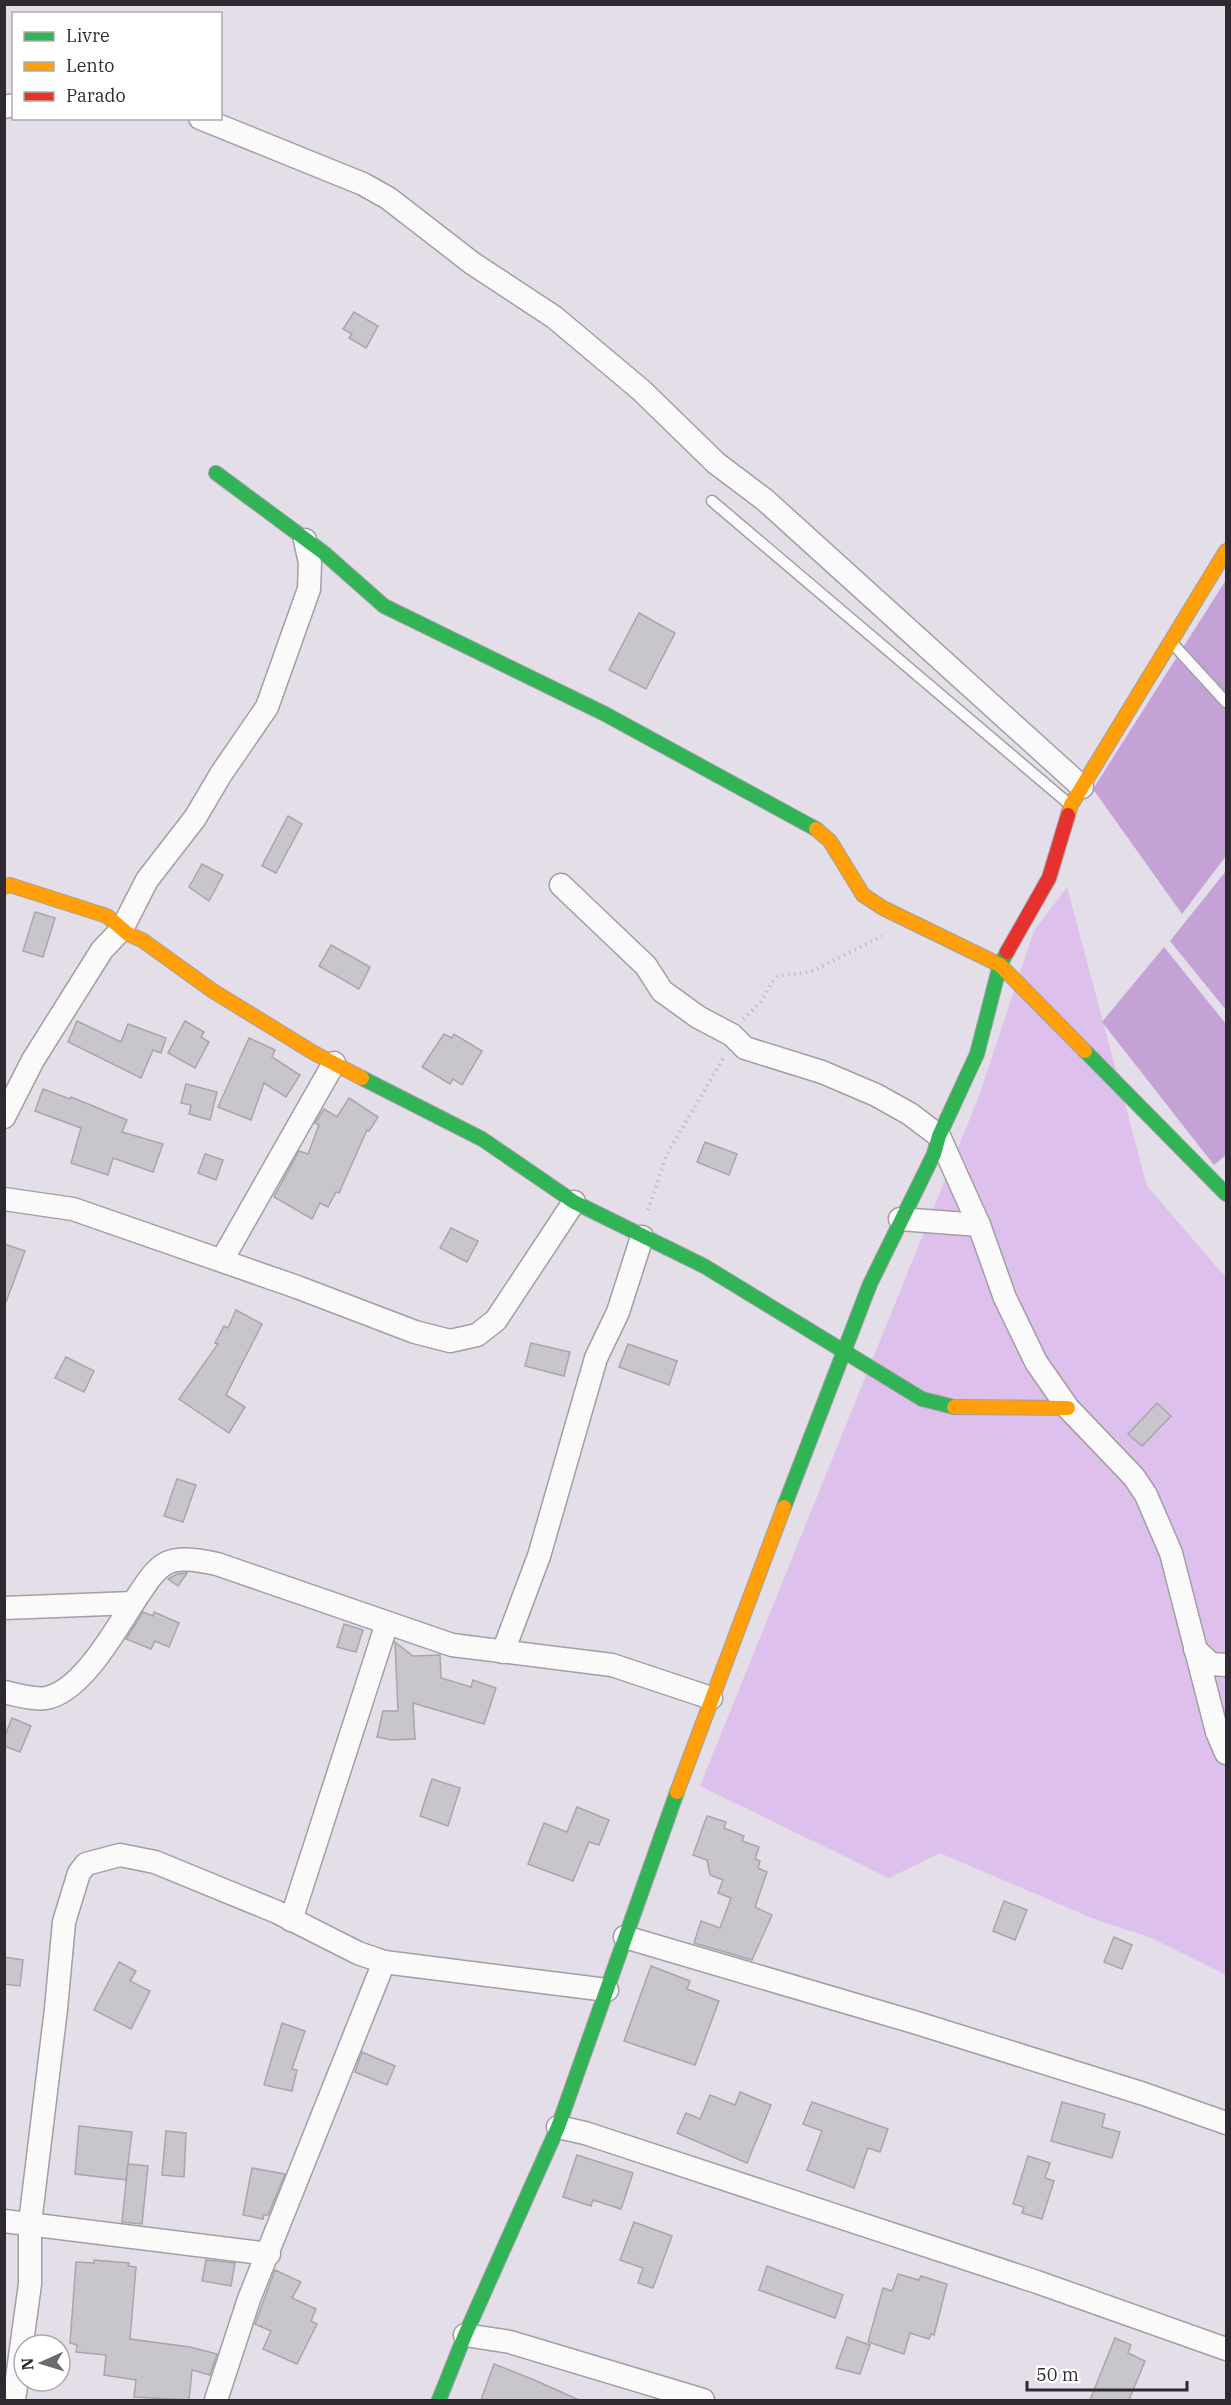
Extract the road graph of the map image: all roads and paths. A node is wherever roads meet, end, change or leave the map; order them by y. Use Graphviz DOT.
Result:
graph roads {
  1 [pos="205,120"];
  2 [pos="216,473"];
  3 [pos="712,501"];
  4 [pos="305,540"];
  5 [pos="1227,551"];
  6 [pos="1171,641"];
  7 [pos="1227,702"];
  8 [pos="1076,796"];
  9 [pos="561,885"];
  10 [pos="4,887"];
  11 [pos="122,929"];
  12 [pos="1000,965"];
  13 [pos="334,1063"];
  14 [pos="4,1117"];
  15 [pos="939,1136"];
  16 [pos="1227,1194"];
  17 [pos="4,1199"];
  18 [pos="573,1202"];
  19 [pos="900,1219"];
  20 [pos="979,1225"];
  21 [pos="642,1237"];
  22 [pos="222,1260"];
  23 [pos="845,1351"];
  24 [pos="1068,1407"];
  25 [pos="133,1603"];
  26 [pos="4,1608"];
  27 [pos="387,1623"];
  28 [pos="1196,1649"];
  29 [pos="502,1652"];
  30 [pos="1227,1665"];
  31 [pos="4,1692"];
  32 [pos="711,1698"];
  33 [pos="1226,1753"];
  34 [pos="291,1920"];
  35 [pos="625,1937"];
  36 [pos="384,1962"];
  37 [pos="607,1990"];
  38 [pos="1227,2123"];
  39 [pos="558,2127"];
  40 [pos="4,2222"];
  41 [pos="30,2223"];
  42 [pos="269,2254"];
  43 [pos="465,2335"];
  44 [pos="1227,2349"];
  45 [pos="14,2400"];
  46 [pos="216,2400"];
  47 [pos="439,2400"];
  48 [pos="703,2400"];
  1 -- 8 [label="street"];
  2 -- 4 [label="street"];
  3 -- 8 [label="lane"];
  4 -- 11 [label="street"];
  4 -- 12 [label="street"];
  5 -- 6 [label="street"];
  6 -- 7 [label="lane"];
  6 -- 8 [label="street"];
  8 -- 12 [label="street"];
  9 -- 15 [label="street"];
  10 -- 11 [label="street"];
  11 -- 13 [label="street"];
  11 -- 14 [label="street"];
  12 -- 15 [label="street"];
  12 -- 16 [label="street"];
  13 -- 18 [label="street"];
  13 -- 22 [label="street"];
  15 -- 19 [label="street"];
  15 -- 20 [label="street"];
  17 -- 22 [label="street"];
  18 -- 21 [label="street"];
  18 -- 22 [label="street"];
  19 -- 20 [label="street"];
  19 -- 23 [label="street"];
  20 -- 24 [label="street"];
  21 -- 23 [label="street"];
  21 -- 29 [label="street"];
  23 -- 24 [label="street"];
  23 -- 32 [label="street"];
  24 -- 28 [label="street"];
  25 -- 26 [label="street"];
  25 -- 27 [label="street"];
  25 -- 31 [label="street"];
  27 -- 29 [label="street"];
  27 -- 34 [label="street"];
  28 -- 30 [label="street"];
  28 -- 33 [label="street"];
  29 -- 32 [label="street"];
  32 -- 35 [label="street"];
  34 -- 36 [label="street"];
  34 -- 41 [label="street"];
  35 -- 37 [label="street"];
  35 -- 38 [label="street"];
  36 -- 37 [label="street"];
  36 -- 42 [label="street"];
  37 -- 39 [label="street"];
  39 -- 43 [label="street"];
  39 -- 44 [label="street"];
  40 -- 41 [label="street"];
  41 -- 42 [label="street"];
  41 -- 45 [label="street"];
  42 -- 46 [label="street"];
  43 -- 47 [label="street"];
  43 -- 48 [label="street"];
}
